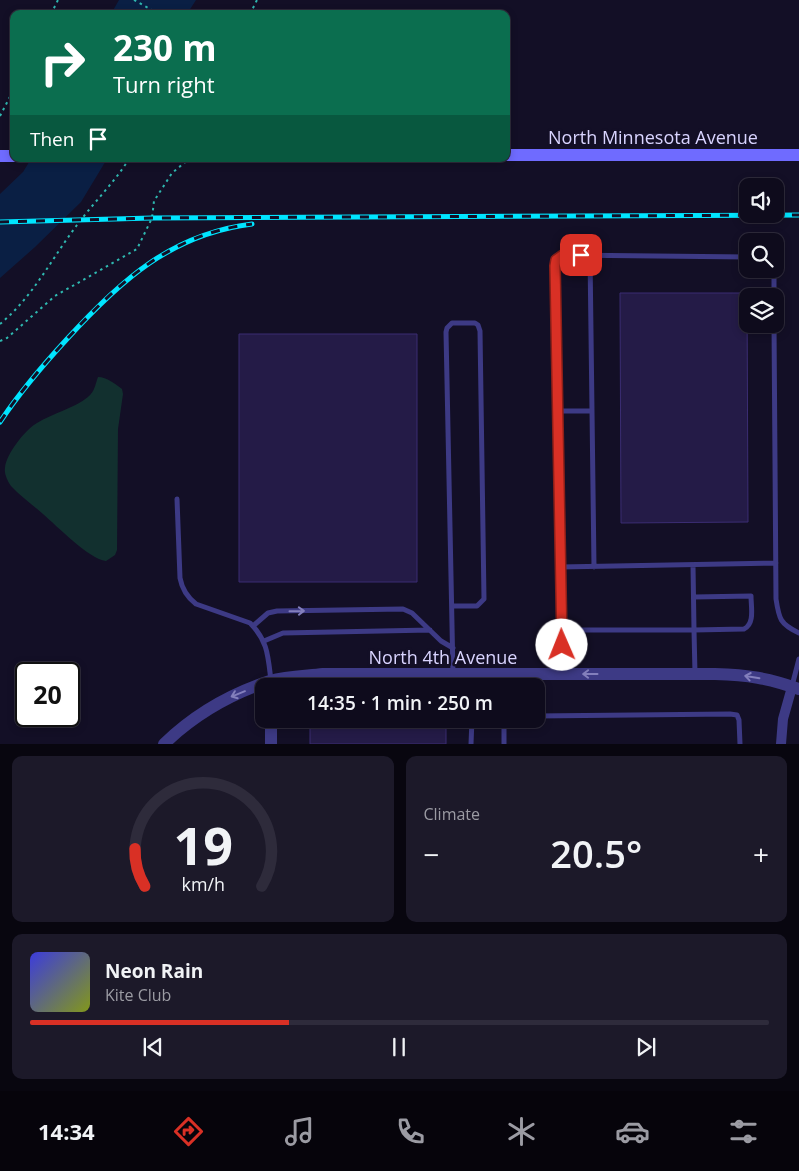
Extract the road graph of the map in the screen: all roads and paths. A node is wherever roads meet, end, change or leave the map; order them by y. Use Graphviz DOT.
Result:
graph roads {
  1 [pos="134,0"];
  2 [pos="152,10"];
  3 [pos="10,97"];
  4 [pos="0,116"];
  5 [pos="799,154"];
  6 [pos="510,155"];
  7 [pos="127,162"];
  8 [pos="185,162"];
  9 [pos="590,255"];
  10 [pos="739,257"];
  11 [pos="0,324"];
  12 [pos="774,333"];
  13 [pos="0,342"];
  14 [pos="558,411"];
  15 [pos="592,411"];
  16 [pos="177,499"];
  17 [pos="776,563"];
  18 [pos="693,565"];
  19 [pos="560,567"];
  20 [pos="594,567"];
  21 [pos="694,597"];
  22 [pos="452,606"];
  23 [pos="253,626"];
  24 [pos="430,630"];
  25 [pos="561,630"];
  26 [pos="694,630"];
  27 [pos="799,633"];
  28 [pos="264,641"];
  29 [pos="452,648"];
  30 [pos="799,660"];
  31 [pos="453,674"];
  32 [pos="562,674"];
  33 [pos="695,674"];
  34 [pos="270,678"];
  35 [pos="302,678"];
  36 [pos="487,678"];
  37 [pos="523,678"];
  38 [pos="795,688"];
  39 [pos="255,689"];
  40 [pos="545,716"];
  41 [pos="271,728"];
  42 [pos="472,728"];
  43 [pos="504,728"];
  44 [pos="164,744"];
  45 [pos="271,744"];
  46 [pos="471,744"];
  47 [pos="504,744"];
  48 [pos="740,744"];
  49 [pos="781,744"];
  1 -- 2 [label="path"];
  3 -- 4 [label="path"];
  5 -- 6 [label="main road, North Minnesota Avenue"];
  7 -- 11 [label="path"];
  8 -- 13 [label="path"];
  9 -- 10 [label="lane"];
  9 -- 14 [label="lane"];
  9 -- 15 [label="lane"];
  12 -- 17 [label="lane"];
  14 -- 15 [label="lane"];
  14 -- 19 [label="lane"];
  15 -- 20 [label="lane"];
  16 -- 23 [label="lane"];
  17 -- 18 [label="lane"];
  17 -- 27 [label="lane"];
  18 -- 20 [label="lane"];
  18 -- 21 [label="lane"];
  19 -- 20 [label="lane"];
  19 -- 25 [label="lane"];
  21 -- 26 [label="lane"];
  21 -- 26 [label="lane"];
  22 -- 22 [label="lane"];
  22 -- 29 [label="lane"];
  23 -- 24 [label="lane, one-way"];
  23 -- 28 [label="lane"];
  24 -- 28 [label="lane"];
  24 -- 29 [label="lane"];
  25 -- 26 [label="lane"];
  25 -- 32 [label="lane"];
  26 -- 33 [label="lane"];
  28 -- 34 [label="lane"];
  29 -- 31 [label="lane"];
  30 -- 38 [label="lane"];
  31 -- 35 [label="street, North 4th Avenue"];
  31 -- 36 [label="street, North 4th Avenue"];
  33 -- 32 [label="street, North 4th Avenue, one-way"];
  32 -- 37 [label="street, North 4th Avenue"];
  38 -- 33 [label="street, North 4th Avenue, one-way"];
  38 -- 49 [label="street"];
  39 -- 44 [label="street, North 4th Avenue, one-way"];
  40 -- 48 [label="lane"];
  41 -- 45 [label="street"];
  42 -- 46 [label="lane"];
  43 -- 47 [label="lane"];
}
